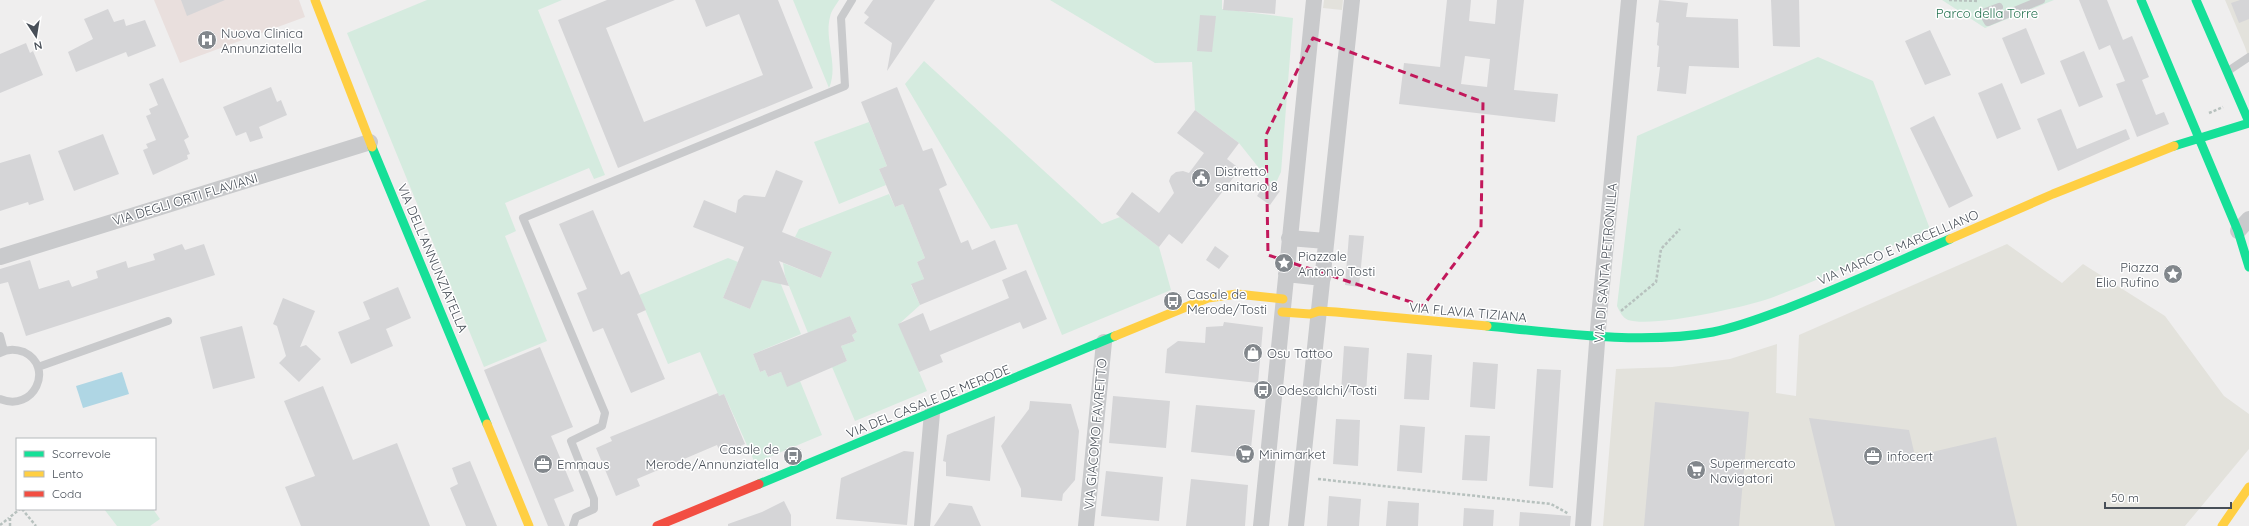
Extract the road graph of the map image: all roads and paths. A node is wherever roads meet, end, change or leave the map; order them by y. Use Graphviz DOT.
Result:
graph roads {
  1 [pos="315,0"];
  2 [pos="852,0"];
  3 [pos="1314,0"];
  4 [pos="1352,0"];
  5 [pos="1630,0"];
  6 [pos="1949,0"];
  7 [pos="1956,0"];
  8 [pos="2041,0"];
  9 [pos="2196,0"];
  10 [pos="2147,2"];
  11 [pos="1999,7"];
  12 [pos="2249,57"];
  13 [pos="2228,71"];
  14 [pos="2225,106"];
  15 [pos="2202,115"];
  16 [pos="2249,123"];
  17 [pos="2199,137"];
  18 [pos="370,142"];
  19 [pos="2249,219"];
  20 [pos="1680,229"];
  21 [pos="2238,231"];
  22 [pos="1289,238"];
  23 [pos="1326,241"];
  24 [pos="0,257"];
  25 [pos="2249,267"];
  26 [pos="1286,274"];
  27 [pos="1322,278"];
  28 [pos="1283,305"];
  29 [pos="1621,310"];
  30 [pos="1319,311"];
  31 [pos="168,321"];
  32 [pos="0,336"];
  33 [pos="1598,336"];
  34 [pos="1104,342"];
  35 [pos="2,352"];
  36 [pos="38,367"];
  37 [pos="0,399"];
  38 [pos="932,413"];
  39 [pos="1300,477"];
  40 [pos="2249,488"];
  41 [pos="20,510"];
  42 [pos="22,510"];
  43 [pos="10,517"];
  44 [pos="1578,521"];
  45 [pos="0,525"];
  46 [pos="10,526"];
  47 [pos="36,526"];
  48 [pos="529,526"];
  49 [pos="573,526"];
  50 [pos="657,526"];
  51 [pos="922,526"];
  52 [pos="1086,526"];
  53 [pos="1261,526"];
  54 [pos="1296,526"];
  55 [pos="2222,526"];
  1 -- 18 [label="street, VIA DELL'ANNUNZIATELLA"];
  2 -- 49 [label="lane"];
  3 -- 22 [label="street"];
  4 -- 23 [label="street"];
  5 -- 33 [label="street, VIA DI SANTA PETRONILLA"];
  6 -- 7 [label="path"];
  7 -- 11 [label="path"];
  8 -- 11 [label="lane"];
  9 -- 13 [label="street"];
  10 -- 17 [label="street"];
  12 -- 13 [label="lane"];
  13 -- 16 [label="street"];
  14 -- 15 [label="path"];
  16 -- 17 [label="street, VIA MARCO E MARCELLIANO"];
  17 -- 21 [label="street"];
  17 -- 33 [label="street, VIA MARCO E MARCELLIANO"];
  18 -- 24 [label="street, VIA DEGLI ORTI FLAVIANI"];
  18 -- 48 [label="street, VIA DELL'ANNUNZIATELLA"];
  19 -- 21 [label="street"];
  20 -- 29 [label="path"];
  21 -- 25 [label="street"];
  22 -- 23 [label="street"];
  22 -- 26 [label="street"];
  23 -- 27 [label="street"];
  26 -- 27 [label="street"];
  26 -- 28 [label="street"];
  27 -- 30 [label="street"];
  28 -- 30 [label="street"];
  28 -- 34 [label="street, VIA DEL CASALE DE MERODE"];
  28 -- 53 [label="street"];
  30 -- 33 [label="street, VIA FLAVIA TIZIANA"];
  30 -- 39 [label="street"];
  31 -- 36 [label="lane"];
  32 -- 35 [label="lane"];
  33 -- 44 [label="street, VIA DI SANTA PETRONILLA"];
  34 -- 38 [label="street, VIA DEL CASALE DE MERODE"];
  34 -- 52 [label="street, VIA GIACOMO FAVRETTO"];
  35 -- 36 [label="lane"];
  36 -- 37 [label="lane"];
  38 -- 50 [label="street, VIA DEL CASALE DE MERODE"];
  38 -- 51 [label="street"];
  39 -- 44 [label="path"];
  39 -- 54 [label="street"];
  40 -- 55 [label="street"];
  41 -- 43 [label="path"];
  42 -- 47 [label="path"];
  43 -- 45 [label="path"];
  43 -- 46 [label="path"];
}
